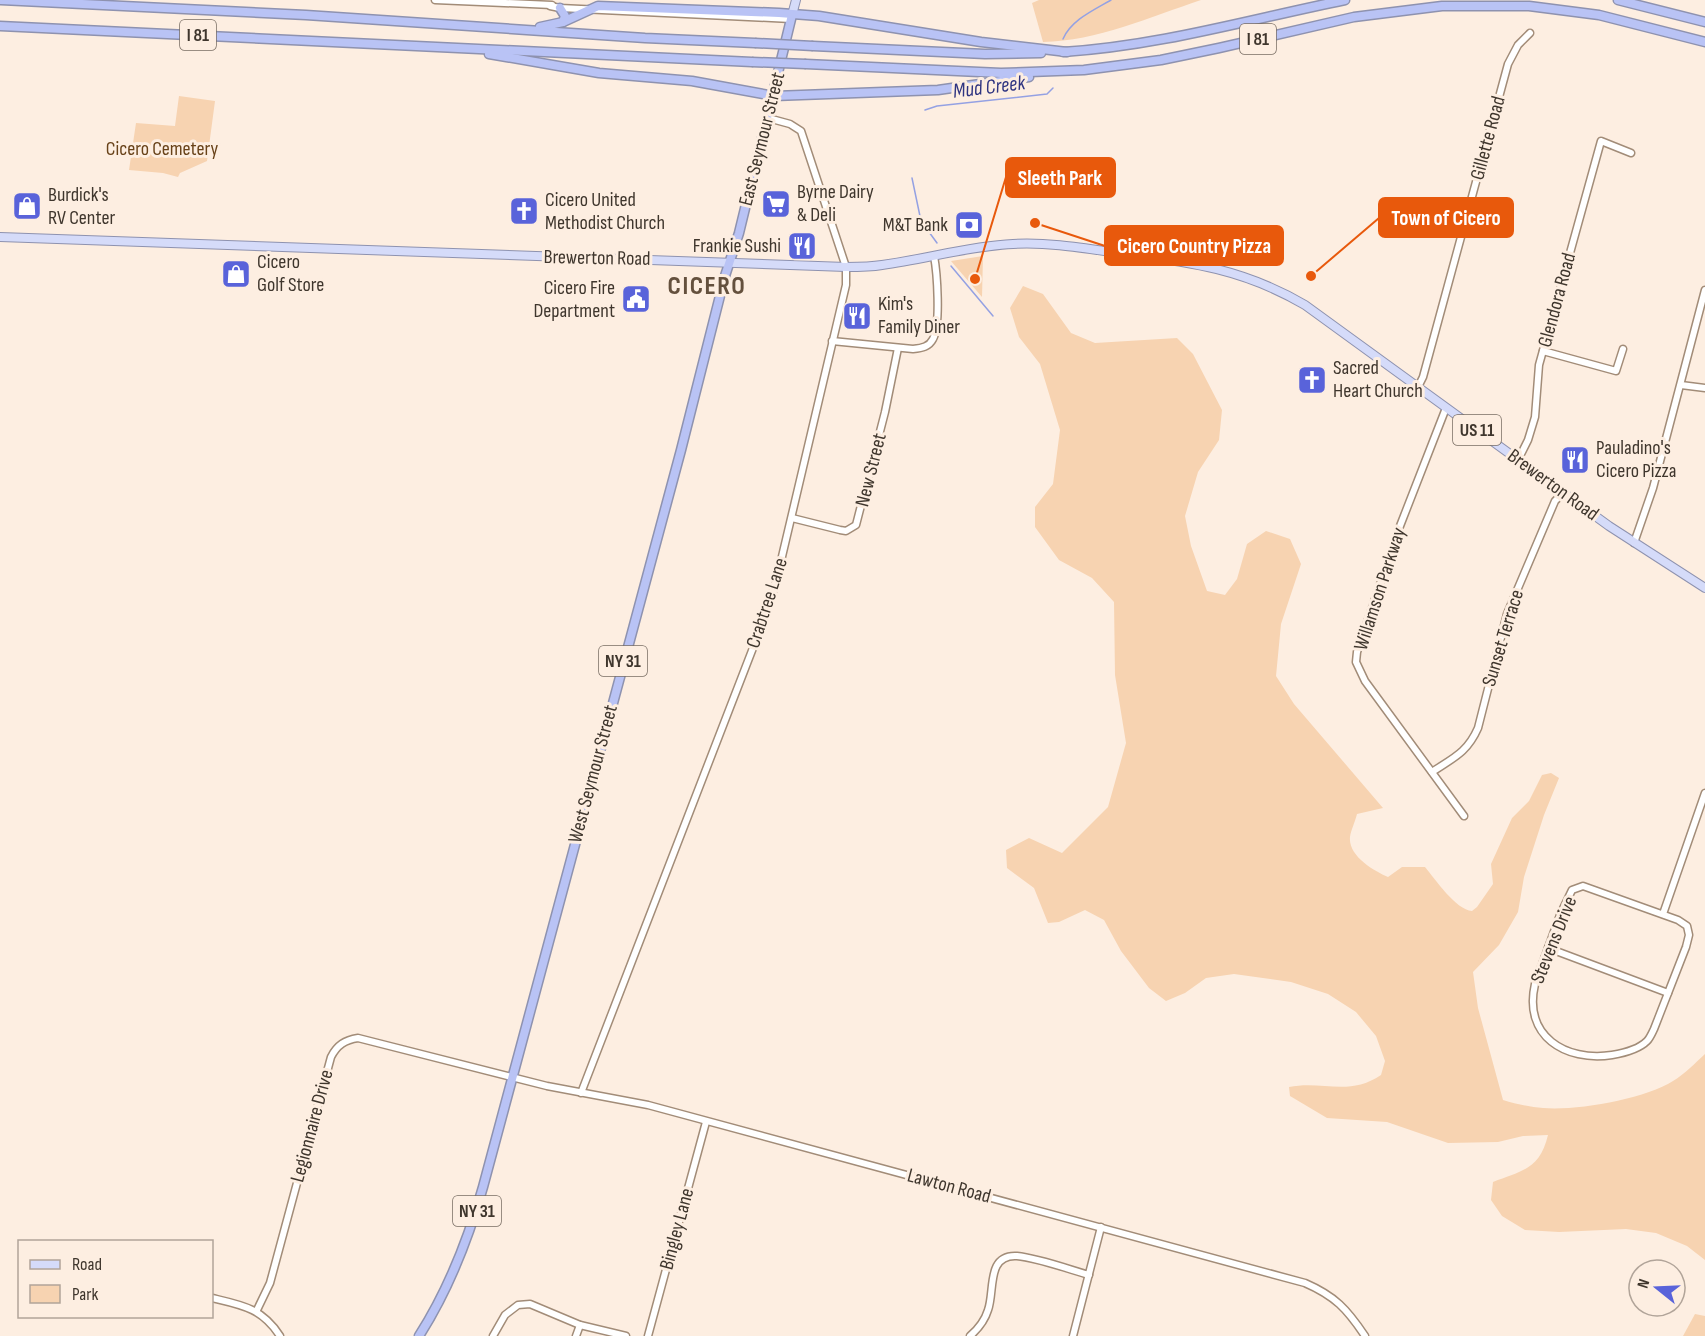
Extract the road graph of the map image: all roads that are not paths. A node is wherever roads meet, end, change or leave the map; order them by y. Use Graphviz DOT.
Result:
graph roads {
  1 [pos="1,0"];
  2 [pos="435,0"];
  3 [pos="796,0"];
  4 [pos="1346,0"];
  5 [pos="1618,0"];
  6 [pos="550,6"];
  7 [pos="598,6"];
  8 [pos="560,9"];
  9 [pos="588,10"];
  10 [pos="792,17"];
  11 [pos="563,22"];
  12 [pos="1705,22"];
  13 [pos="0,26"];
  14 [pos="510,28"];
  15 [pos="1530,33"];
  16 [pos="1705,42"];
  17 [pos="462,49"];
  18 [pos="1067,52"];
  19 [pos="1049,72"];
  20 [pos="774,96"];
  21 [pos="768,118"];
  22 [pos="1631,153"];
  23 [pos="0,237"];
  24 [pos="934,256"];
  25 [pos="729,263"];
  26 [pos="846,267"];
  27 [pos="1705,290"];
  28 [pos="832,341"];
  29 [pos="898,348"];
  30 [pos="1623,349"];
  31 [pos="1543,351"];
  32 [pos="1681,385"];
  33 [pos="1418,387"];
  34 [pos="1705,388"];
  35 [pos="1446,408"];
  36 [pos="1518,460"];
  37 [pos="1563,493"];
  38 [pos="792,518"];
  39 [pos="1634,543"];
  40 [pos="1705,588"];
  41 [pos="1432,772"];
  42 [pos="1705,793"];
  43 [pos="1464,816"];
  44 [pos="1663,914"];
  45 [pos="1548,948"];
  46 [pos="1668,993"];
  47 [pos="513,1077"];
  48 [pos="581,1094"];
  49 [pos="706,1122"];
  50 [pos="1101,1227"];
  51 [pos="1089,1275"];
  52 [pos="213,1298"];
  53 [pos="257,1311"];
  54 [pos="580,1325"];
  55 [pos="280,1336"];
  56 [pos="419,1336"];
  57 [pos="493,1336"];
  58 [pos="576,1336"];
  59 [pos="626,1336"];
  60 [pos="648,1336"];
  61 [pos="970,1336"];
  62 [pos="1073,1336"];
  63 [pos="1365,1336"];
  1 -- 14 [label="highway, I 81"];
  2 -- 6 [label="street"];
  3 -- 10 [label="main road, NY 31"];
  4 -- 18 [label="highway, I 81"];
  5 -- 12 [label="highway"];
  6 -- 7 [label="street"];
  6 -- 8 [label="street"];
  7 -- 9 [label="highway"];
  7 -- 10 [label="highway"];
  8 -- 9 [label="street"];
  8 -- 11 [label="highway"];
  9 -- 10 [label="street"];
  9 -- 11 [label="highway"];
  10 -- 18 [label="highway"];
  10 -- 20 [label="highway, East Seymour Street / NY 31"];
  11 -- 14 [label="highway"];
  13 -- 17 [label="highway, I 81"];
  14 -- 18 [label="highway, I 81, bridge"];
  15 -- 33 [label="street, Gillette Road"];
  16 -- 19 [label="highway, I 81"];
  17 -- 19 [label="highway, I 81, bridge"];
  17 -- 20 [label="highway"];
  19 -- 20 [label="highway"];
  20 -- 21 [label="highway, East Seymour Street / NY 31"];
  21 -- 25 [label="highway, East Seymour Street / NY 31"];
  21 -- 26 [label="street, Crabtree Lane"];
  22 -- 31 [label="street, Glendora Road"];
  23 -- 25 [label="main road, Brewerton Road / US 11"];
  24 -- 26 [label="main road, Brewerton Road / US 11"];
  24 -- 29 [label="street"];
  24 -- 33 [label="main road, Brewerton Road / US 11"];
  25 -- 26 [label="main road, Brewerton Road / US 11"];
  25 -- 47 [label="highway, West Seymour Street / NY 31"];
  26 -- 28 [label="street, Crabtree Lane"];
  27 -- 32 [label="street"];
  28 -- 29 [label="street"];
  28 -- 38 [label="street, Crabtree Lane"];
  29 -- 38 [label="street, New Street"];
  30 -- 31 [label="street"];
  31 -- 36 [label="street, Glendora Road"];
  32 -- 34 [label="street"];
  32 -- 39 [label="street"];
  33 -- 35 [label="main road, Brewerton Road / US 11"];
  35 -- 36 [label="main road, Brewerton Road / US 11"];
  35 -- 41 [label="street, Willamson Parkway"];
  36 -- 37 [label="main road, Brewerton Road / US 11"];
  37 -- 39 [label="main road, Brewerton Road / US 11"];
  37 -- 41 [label="street, Sunset Terrace"];
  38 -- 48 [label="street, Crabtree Lane"];
  39 -- 40 [label="main road, Brewerton Road / US 11"];
  41 -- 43 [label="street, Willamson Parkway"];
  42 -- 44 [label="street"];
  44 -- 45 [label="street, Stevens Drive"];
  44 -- 46 [label="street, Stevens Drive"];
  45 -- 46 [label="street"];
  45 -- 46 [label="street, Stevens Drive"];
  47 -- 48 [label="street, Lawton Road"];
  47 -- 53 [label="street, Legionnaire Drive"];
  47 -- 56 [label="highway, NY 31"];
  48 -- 49 [label="street, Lawton Road"];
  49 -- 50 [label="street, Lawton Road"];
  49 -- 60 [label="street, Bingley Lane"];
  50 -- 51 [label="street"];
  50 -- 63 [label="street, Lawton Road"];
  51 -- 61 [label="street"];
  51 -- 62 [label="street"];
  52 -- 53 [label="street"];
  53 -- 55 [label="street"];
  54 -- 57 [label="street"];
  54 -- 58 [label="street"];
  54 -- 59 [label="street"];
}
